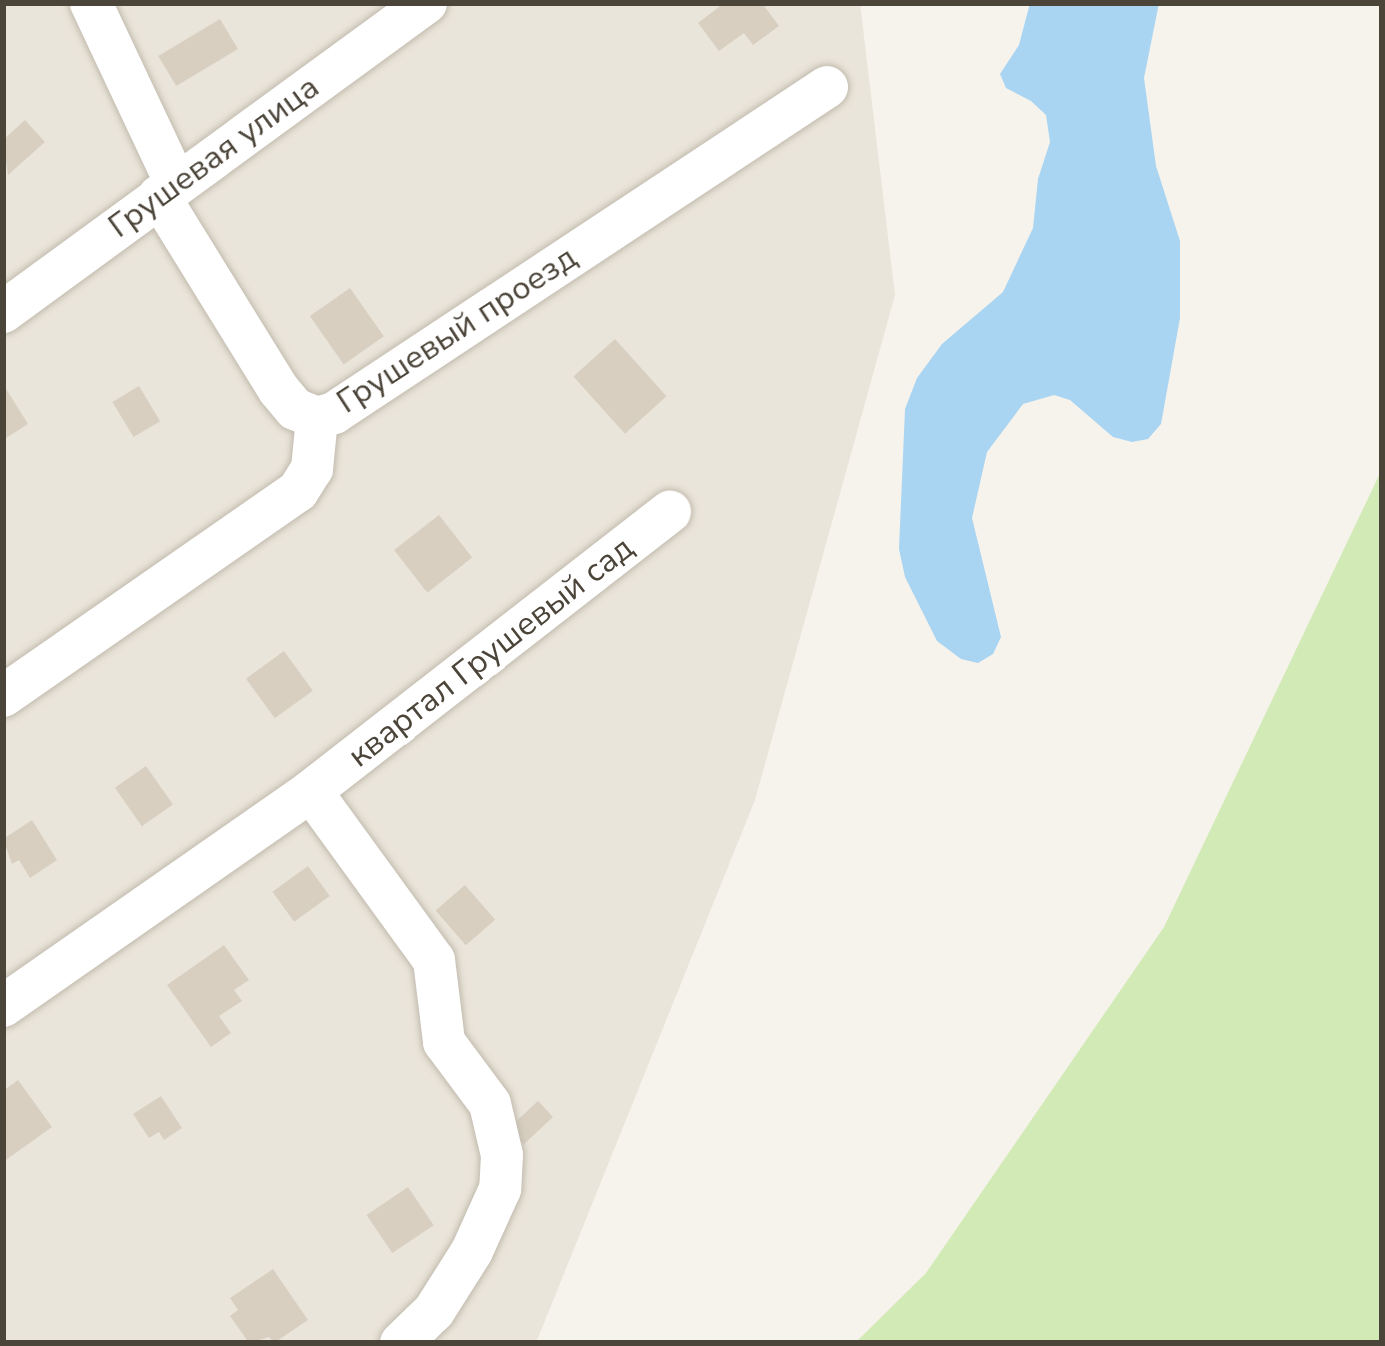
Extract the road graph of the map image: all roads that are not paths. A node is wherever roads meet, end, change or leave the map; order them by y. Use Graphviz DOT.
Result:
graph roads {
  1 [pos="91,3"];
  2 [pos="426,3"];
  3 [pos="827,87"];
  4 [pos="167,190"];
  5 [pos="3,312"];
  6 [pos="317,418"];
  7 [pos="670,512"];
  8 [pos="3,696"];
  9 [pos="311,791"];
  10 [pos="3,1006"];
  11 [pos="401,1343"];
  1 -- 4 [label="lane, Грушевый проезд"];
  2 -- 4 [label="lane, Грушевая улица"];
  3 -- 6 [label="lane, Грушевый проезд"];
  4 -- 5 [label="lane, Грушевая улица"];
  4 -- 6 [label="lane, Грушевый проезд"];
  6 -- 8 [label="lane"];
  7 -- 9 [label="lane, квартал Грушевый сад"];
  9 -- 10 [label="lane, квартал Грушевый сад"];
  9 -- 11 [label="lane"];
}
